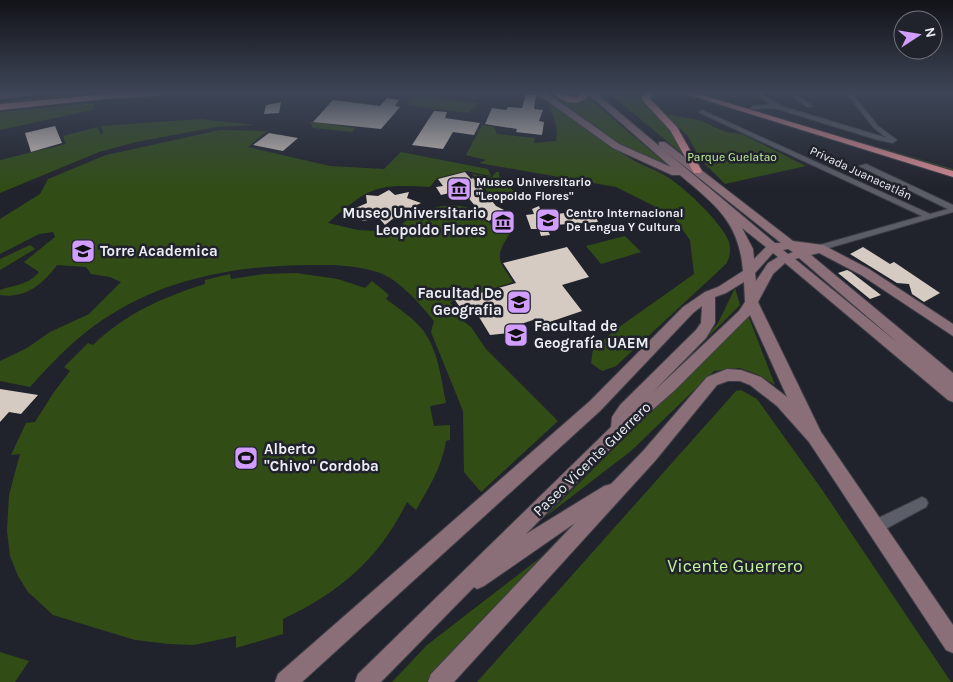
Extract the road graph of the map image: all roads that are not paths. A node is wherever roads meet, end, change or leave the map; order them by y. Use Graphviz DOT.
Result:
graph roads {
  1 [pos="588,125"];
  2 [pos="627,125"];
  3 [pos="640,125"];
  4 [pos="670,125"];
  5 [pos="730,125"];
  6 [pos="793,125"];
  7 [pos="809,125"];
  8 [pos="835,125"];
  9 [pos="874,125"];
  10 [pos="863,166"];
  11 [pos="953,168"];
  12 [pos="697,171"];
  13 [pos="953,174"];
  14 [pos="691,181"];
  15 [pos="723,206"];
  16 [pos="953,209"];
  17 [pos="930,217"];
  18 [pos="776,248"];
  19 [pos="820,248"];
  20 [pos="794,253"];
  21 [pos="769,272"];
  22 [pos="748,274"];
  23 [pos="814,279"];
  24 [pos="709,295"];
  25 [pos="752,305"];
  26 [pos="953,331"];
  27 [pos="953,381"];
  28 [pos="953,396"];
  29 [pos="618,430"];
  30 [pos="815,437"];
  31 [pos="623,484"];
  32 [pos="922,503"];
  33 [pos="876,527"];
  34 [pos="450,598"];
  35 [pos="953,643"];
  36 [pos="286,682"];
  37 [pos="366,682"];
  38 [pos="439,682"];
  1 -- 14 [label="main road"];
  2 -- 14 [label="main road"];
  3 -- 12 [label="main road"];
  4 -- 12 [label="highway"];
  5 -- 17 [label="street, Privada Juanacatlán"];
  6 -- 13 [label="highway"];
  7 -- 11 [label="highway"];
  8 -- 9 [label="street"];
  10 -- 16 [label="street"];
  12 -- 20 [label="main road"];
  14 -- 15 [label="main road"];
  15 -- 18 [label="main road"];
  15 -- 22 [label="main road"];
  16 -- 17 [label="street"];
  17 -- 19 [label="street"];
  18 -- 20 [label="main road"];
  18 -- 22 [label="main road"];
  19 -- 20 [label="main road, Paseo Vicente Guerrero"];
  19 -- 26 [label="main road"];
  20 -- 21 [label="main road, Paseo Vicente Guerrero"];
  20 -- 23 [label="main road"];
  20 -- 27 [label="main road"];
  21 -- 23 [label="main road"];
  21 -- 25 [label="main road, Paseo Vicente Guerrero"];
  22 -- 24 [label="main road"];
  22 -- 25 [label="main road"];
  23 -- 28 [label="main road"];
  24 -- 29 [label="main road"];
  24 -- 36 [label="main road"];
  25 -- 29 [label="main road, Paseo Vicente Guerrero"];
  25 -- 30 [label="main road"];
  29 -- 34 [label="main road, Paseo Vicente Guerrero"];
  30 -- 31 [label="main road"];
  30 -- 33 [label="main road"];
  31 -- 34 [label="main road"];
  31 -- 38 [label="main road"];
  32 -- 33 [label="street"];
  33 -- 35 [label="main road"];
  34 -- 37 [label="main road, Paseo Vicente Guerrero"];
}
